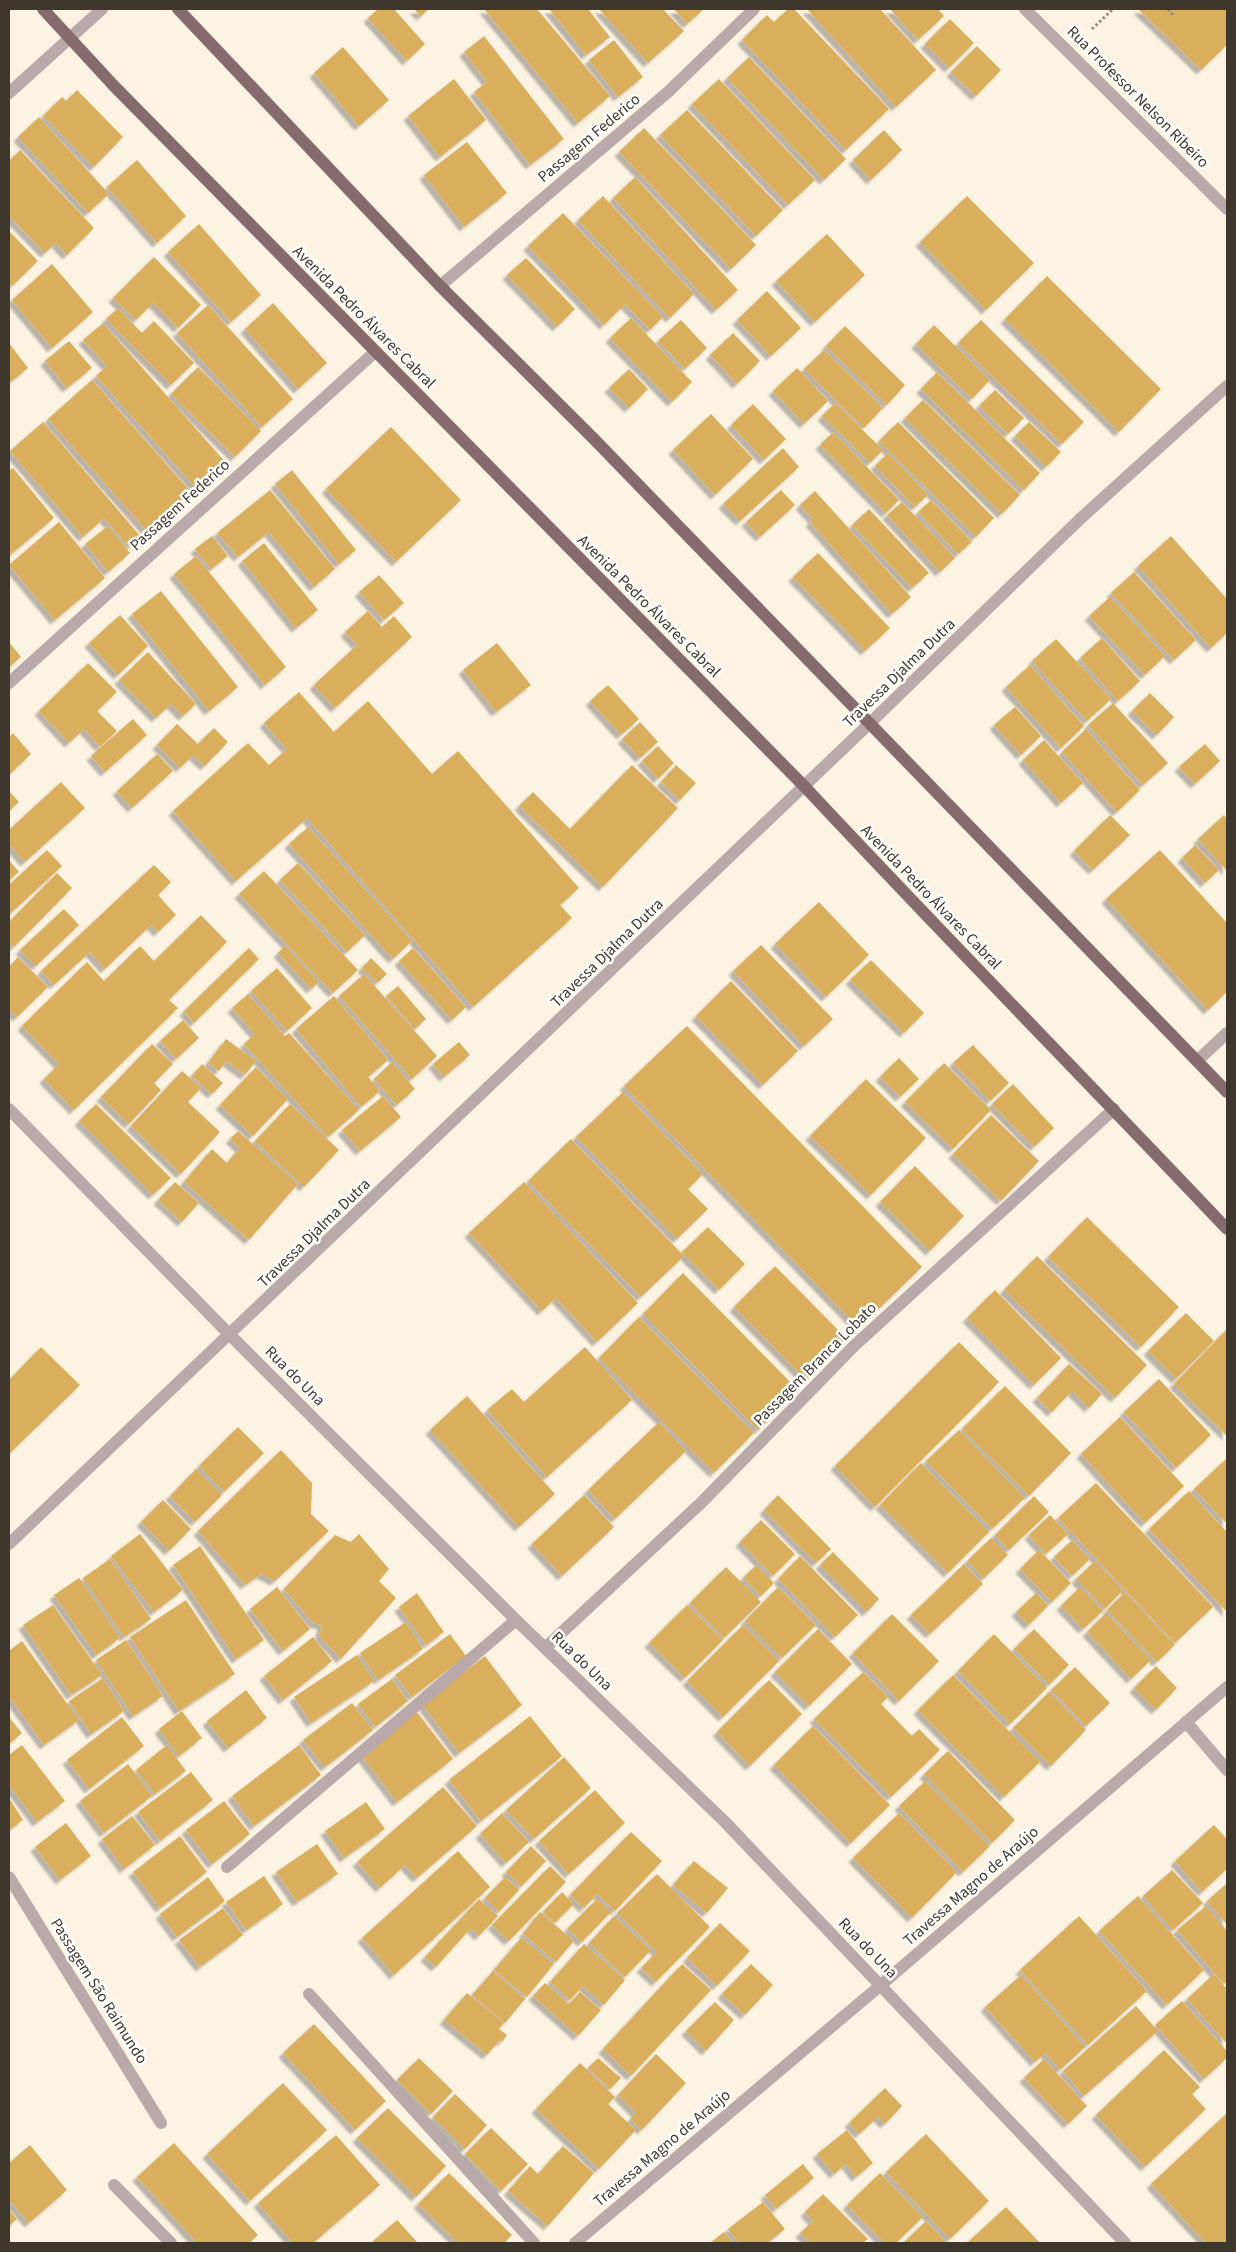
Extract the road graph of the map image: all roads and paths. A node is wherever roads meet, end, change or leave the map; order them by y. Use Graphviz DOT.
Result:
graph roads {
  1 [pos="43,9"];
  2 [pos="102,9"];
  3 [pos="178,9"];
  4 [pos="754,9"];
  5 [pos="1025,9"];
  6 [pos="1113,9"];
  7 [pos="1168,9"];
  8 [pos="1173,15"];
  9 [pos="1092,29"];
  10 [pos="70,37"];
  11 [pos="9,93"];
  12 [pos="1227,209"];
  13 [pos="440,286"];
  14 [pos="375,352"];
  15 [pos="1227,386"];
  16 [pos="9,683"];
  17 [pos="870,723"];
  18 [pos="805,787"];
  19 [pos="1227,1033"];
  20 [pos="1198,1060"];
  21 [pos="1227,1092"];
  22 [pos="1114,1109"];
  23 [pos="9,1110"];
  24 [pos="1227,1229"];
  25 [pos="230,1335"];
  26 [pos="9,1544"];
  27 [pos="516,1620"];
  28 [pos="545,1648"];
  29 [pos="1227,1687"];
  30 [pos="1186,1722"];
  31 [pos="1227,1770"];
  32 [pos="227,1867"];
  33 [pos="9,1877"];
  34 [pos="881,1985"];
  35 [pos="309,1994"];
  36 [pos="161,2123"];
  37 [pos="114,2185"];
  38 [pos="170,2243"];
  39 [pos="534,2243"];
  40 [pos="575,2243"];
  41 [pos="1125,2243"];
  1 -- 10 [label="main road, Avenida Pedro Álvares Cabral"];
  2 -- 10 [label="street"];
  3 -- 13 [label="main road"];
  4 -- 13 [label="street, Passagem Federico"];
  5 -- 12 [label="street, Rua Professor Nelson Ribeiro"];
  6 -- 9 [label="path"];
  7 -- 8 [label="path"];
  10 -- 11 [label="street"];
  10 -- 14 [label="main road, Avenida Pedro Álvares Cabral"];
  13 -- 17 [label="main road"];
  14 -- 16 [label="street, Passagem Federico"];
  14 -- 18 [label="main road, Avenida Pedro Álvares Cabral"];
  15 -- 17 [label="street, Travessa Djalma Dutra"];
  17 -- 18 [label="street, Travessa Djalma Dutra"];
  17 -- 20 [label="main road"];
  18 -- 22 [label="main road, Avenida Pedro Álvares Cabral"];
  18 -- 25 [label="street, Travessa Djalma Dutra"];
  19 -- 20 [label="street"];
  20 -- 21 [label="main road"];
  22 -- 24 [label="main road, Avenida Pedro Álvares Cabral"];
  22 -- 28 [label="street, Passagem Branca Lobato"];
  23 -- 25 [label="street, Rua do Una"];
  25 -- 26 [label="street, Travessa Djalma Dutra"];
  25 -- 27 [label="street, Rua do Una"];
  27 -- 28 [label="street, Rua do Una"];
  27 -- 32 [label="street"];
  28 -- 34 [label="street, Rua do Una"];
  29 -- 30 [label="street, Travessa Magno de Araújo"];
  30 -- 31 [label="street"];
  30 -- 34 [label="street, Travessa Magno de Araújo"];
  33 -- 36 [label="street, Passagem São Raimundo"];
  34 -- 40 [label="street, Travessa Magno de Araújo"];
  34 -- 41 [label="street, Rua do Una"];
  35 -- 39 [label="street"];
  37 -- 38 [label="street"];
}
